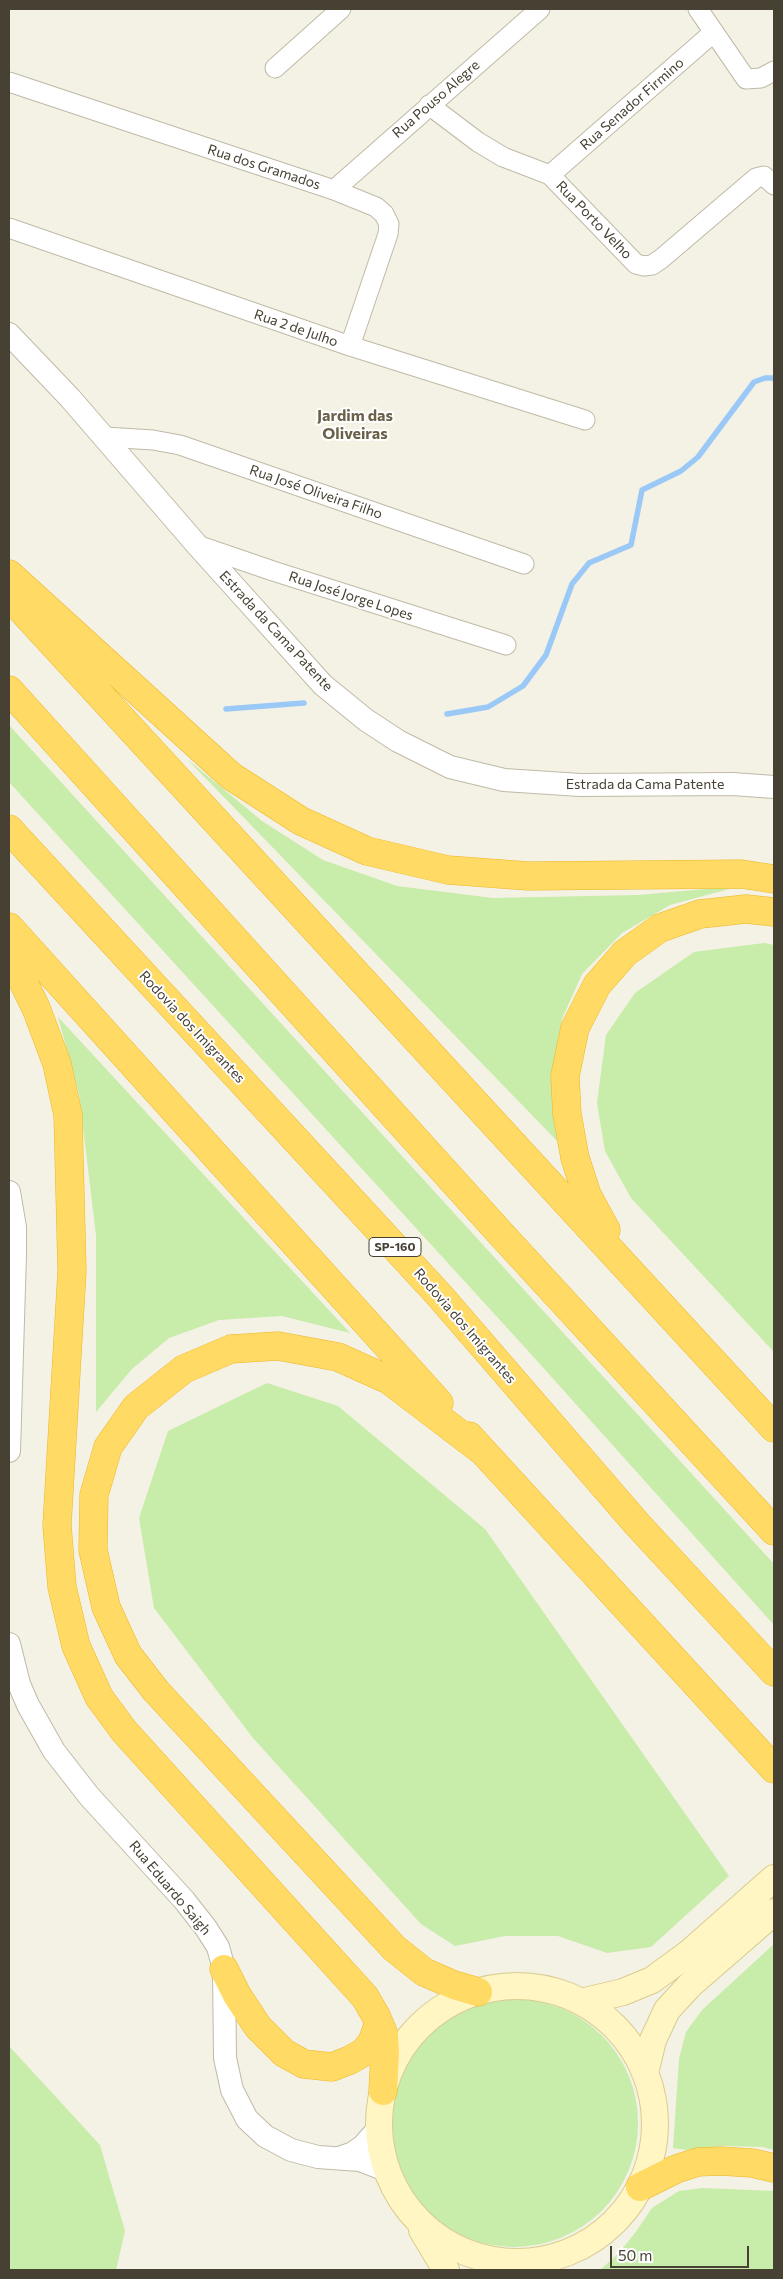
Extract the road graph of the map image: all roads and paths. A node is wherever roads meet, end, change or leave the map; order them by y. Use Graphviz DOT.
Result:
graph roads {
  1 [pos="340,9"];
  2 [pos="540,9"];
  3 [pos="698,9"];
  4 [pos="714,32"];
  5 [pos="275,68"];
  6 [pos="774,71"];
  7 [pos="9,82"];
  8 [pos="429,104"];
  9 [pos="550,176"];
  10 [pos="774,185"];
  11 [pos="334,190"];
  12 [pos="9,228"];
  13 [pos="9,334"];
  14 [pos="350,346"];
  15 [pos="586,420"];
  16 [pos="105,436"];
  17 [pos="197,545"];
  18 [pos="524,564"];
  19 [pos="9,574"];
  20 [pos="9,596"];
  21 [pos="506,645"];
  22 [pos="9,690"];
  23 [pos="774,787"];
  24 [pos="9,829"];
  25 [pos="774,879"];
  26 [pos="774,912"];
  27 [pos="9,927"];
  28 [pos="9,953"];
  29 [pos="9,1192"];
  30 [pos="621,1261"];
  31 [pos="774,1428"];
  32 [pos="482,1450"];
  33 [pos="9,1452"];
  34 [pos="774,1531"];
  35 [pos="9,1644"];
  36 [pos="774,1672"];
  37 [pos="774,1769"];
  38 [pos="771,1881"];
  39 [pos="774,1912"];
  40 [pos="224,1969"];
  41 [pos="478,1992"];
  42 [pos="581,2002"];
  43 [pos="379,2023"];
  44 [pos="646,2073"];
  45 [pos="383,2091"];
  46 [pos="378,2128"];
  47 [pos="339,2158"];
  48 [pos="774,2168"];
  49 [pos="386,2170"];
  50 [pos="640,2187"];
  51 [pos="416,2219"];
  52 [pos="553,2263"];
  53 [pos="446,2270"];
  1 -- 5 [label="street"];
  2 -- 8 [label="street, Rua Pouso Alegre"];
  3 -- 4 [label="street"];
  4 -- 6 [label="street"];
  4 -- 9 [label="street, Rua Senador Firmino"];
  7 -- 11 [label="street, Rua dos Gramados"];
  8 -- 9 [label="street, Rua Porto Velho"];
  8 -- 11 [label="street, Rua Pouso Alegre"];
  9 -- 10 [label="street, Rua Porto Velho"];
  11 -- 14 [label="street, Rua dos Gramados"];
  12 -- 14 [label="street, Rua 2 de Julho"];
  13 -- 16 [label="street, Estrada da Cama Patente"];
  14 -- 15 [label="street, Rua 2 de Julho"];
  16 -- 17 [label="street, Estrada da Cama Patente"];
  16 -- 18 [label="street, Rua José Oliveira Filho"];
  17 -- 21 [label="street, Rua José Jorge Lopes"];
  17 -- 23 [label="street, Estrada da Cama Patente"];
  19 -- 25 [label="highway"];
  20 -- 30 [label="highway"];
  22 -- 34 [label="highway"];
  24 -- 36 [label="highway, Rodovia dos Imigrantes / SP-160"];
  26 -- 30 [label="highway"];
  27 -- 32 [label="highway"];
  28 -- 43 [label="highway"];
  29 -- 33 [label="street"];
  30 -- 31 [label="highway"];
  32 -- 37 [label="highway"];
  32 -- 41 [label="highway"];
  35 -- 40 [label="street, Rua Eduardo Saigh"];
  38 -- 42 [label="main road"];
  39 -- 44 [label="main road"];
  40 -- 43 [label="highway"];
  40 -- 47 [label="street, Rua Eduardo Saigh"];
  41 -- 42 [label="main road"];
  41 -- 45 [label="main road"];
  42 -- 44 [label="main road"];
  43 -- 45 [label="highway"];
  44 -- 50 [label="main road"];
  45 -- 46 [label="main road"];
  46 -- 47 [label="street"];
  46 -- 49 [label="main road"];
  47 -- 49 [label="street, Rua Eduardo Saigh"];
  48 -- 50 [label="highway"];
  49 -- 51 [label="main road"];
  50 -- 52 [label="main road"];
  51 -- 52 [label="main road"];
  51 -- 53 [label="main road"];
}
